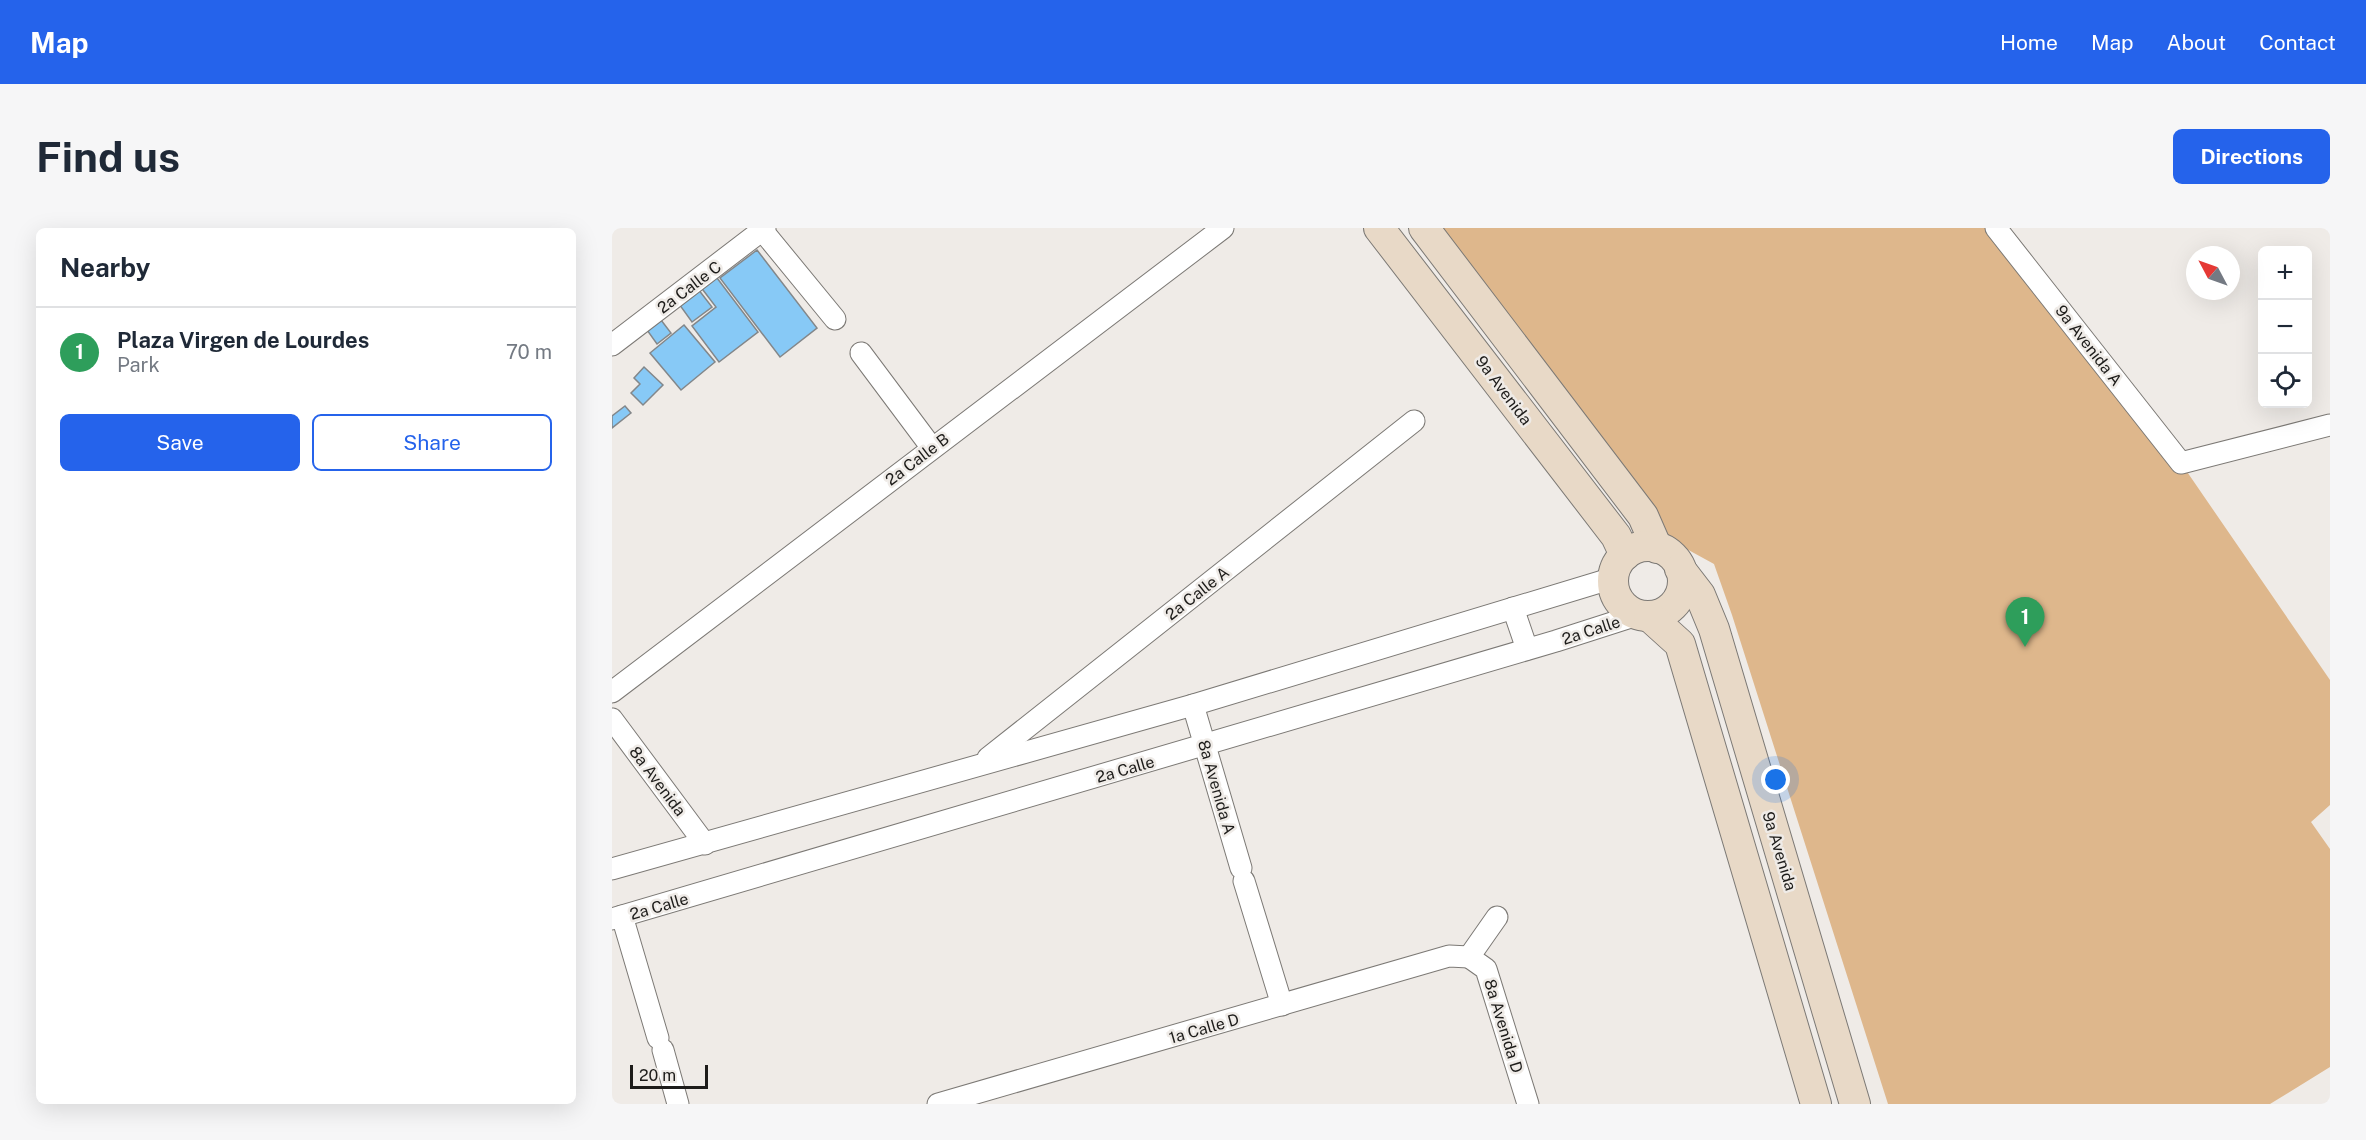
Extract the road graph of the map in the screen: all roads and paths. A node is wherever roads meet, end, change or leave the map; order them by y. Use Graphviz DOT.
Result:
graph roads {
  1 [pos="1223,228"];
  2 [pos="1379,228"];
  3 [pos="1424,228"];
  4 [pos="1996,228"];
  5 [pos="764,229"];
  6 [pos="835,319"];
  7 [pos="612,345"];
  8 [pos="861,353"];
  9 [pos="1414,421"];
  10 [pos="2330,425"];
  11 [pos="932,448"];
  12 [pos="1657,548"];
  13 [pos="1619,566"];
  14 [pos="1680,569"];
  15 [pos="1513,608"];
  16 [pos="1643,615"];
  17 [pos="1527,650"];
  18 [pos="612,692"];
  19 [pos="1193,705"];
  20 [pos="612,719"];
  21 [pos="1205,745"];
  22 [pos="980,764"];
  23 [pos="705,844"];
  24 [pos="612,869"];
  25 [pos="1497,917"];
  26 [pos="617,918"];
  27 [pos="1469,957"];
  28 [pos="1282,1005"];
  29 [pos="678,1104"];
  30 [pos="938,1104"];
  31 [pos="1528,1104"];
  32 [pos="1816,1104"];
  33 [pos="1856,1104"];
  1 -- 11 [label="street, 2a Calle B"];
  2 -- 13 [label="main road, 9a Avenida"];
  3 -- 12 [label="main road, 9a Avenida"];
  4 -- 10 [label="street, 9a Avenida A"];
  5 -- 6 [label="street"];
  5 -- 7 [label="street, 2a Calle C"];
  8 -- 11 [label="street"];
  9 -- 22 [label="street, 2a Calle A"];
  11 -- 18 [label="street, 2a Calle B"];
  12 -- 13 [label="main road"];
  12 -- 14 [label="main road"];
  13 -- 15 [label="street"];
  13 -- 16 [label="main road"];
  14 -- 16 [label="main road"];
  14 -- 33 [label="main road, 9a Avenida"];
  15 -- 17 [label="street"];
  15 -- 19 [label="street"];
  16 -- 17 [label="street, 2a Calle"];
  16 -- 32 [label="main road"];
  17 -- 21 [label="street, 2a Calle"];
  19 -- 21 [label="street, 8a Avenida A"];
  19 -- 22 [label="street"];
  20 -- 23 [label="street, 8a Avenida"];
  21 -- 26 [label="street, 2a Calle"];
  21 -- 28 [label="street, 8a Avenida A"];
  22 -- 23 [label="street"];
  23 -- 24 [label="street"];
  25 -- 27 [label="street"];
  26 -- 29 [label="street"];
  27 -- 28 [label="street, 1a Calle D"];
  27 -- 31 [label="street, 8a Avenida D"];
  28 -- 30 [label="street, 1a Calle D"];
}
